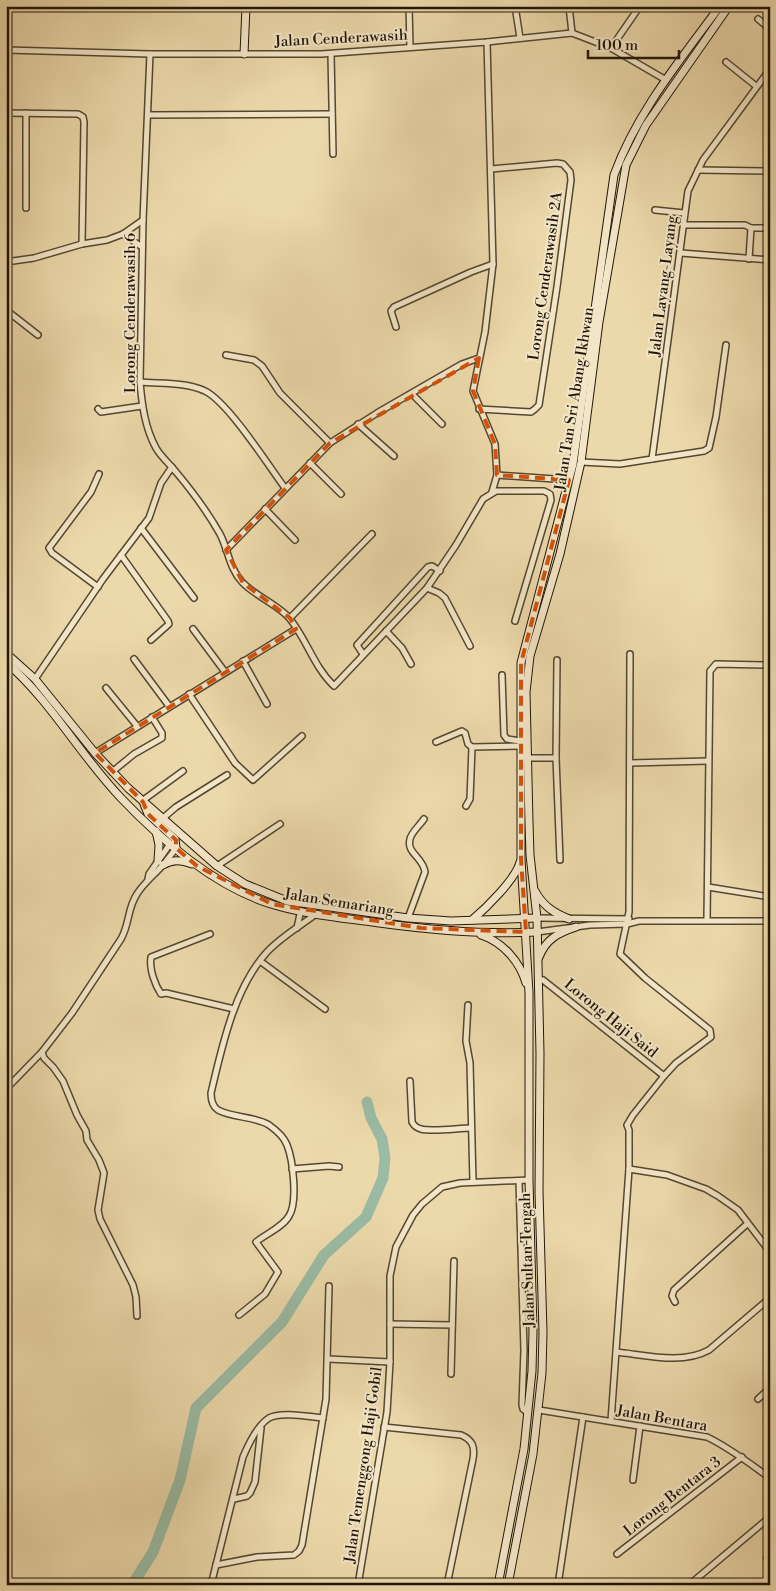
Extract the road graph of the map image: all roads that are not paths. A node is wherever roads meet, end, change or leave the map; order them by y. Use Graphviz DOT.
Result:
graph roads {
  1 [pos="246,6"];
  2 [pos="409,6"];
  3 [pos="515,6"];
  4 [pos="568,6"];
  5 [pos="640,6"];
  6 [pos="720,6"];
  7 [pos="729,6"];
  8 [pos="758,19"];
  9 [pos="770,29"];
  10 [pos="572,33"];
  11 [pos="520,38"];
  12 [pos="487,42"];
  13 [pos="410,47"];
  14 [pos="611,48"];
  15 [pos="6,50"];
  16 [pos="150,54"];
  17 [pos="244,54"];
  18 [pos="331,54"];
  19 [pos="726,62"];
  20 [pos="770,69"];
  21 [pos="768,76"];
  22 [pos="666,80"];
  23 [pos="756,86"];
  24 [pos="6,113"];
  25 [pos="26,113"];
  26 [pos="332,114"];
  27 [pos="148,115"];
  28 [pos="333,154"];
  29 [pos="491,169"];
  30 [pos="698,170"];
  31 [pos="770,171"];
  32 [pos="26,208"];
  33 [pos="656,210"];
  34 [pos="684,213"];
  35 [pos="143,220"];
  36 [pos="684,225"];
  37 [pos="751,228"];
  38 [pos="768,228"];
  39 [pos="123,234"];
  40 [pos="82,244"];
  41 [pos="142,248"];
  42 [pos="681,253"];
  43 [pos="749,259"];
  44 [pos="770,260"];
  45 [pos="6,262"];
  46 [pos="492,264"];
  47 [pos="6,310"];
  48 [pos="396,327"];
  49 [pos="38,335"];
  50 [pos="726,345"];
  51 [pos="226,355"];
  52 [pos="479,358"];
  53 [pos="140,382"];
  54 [pos="412,394"];
  55 [pos="142,406"];
  56 [pos="98,409"];
  57 [pos="479,409"];
  58 [pos="358,424"];
  59 [pos="442,424"];
  60 [pos="330,444"];
  61 [pos="394,456"];
  62 [pos="652,459"];
  63 [pos="581,462"];
  64 [pos="310,463"];
  65 [pos="172,467"];
  66 [pos="99,474"];
  67 [pos="497,475"];
  68 [pos="568,480"];
  69 [pos="285,488"];
  70 [pos="492,492"];
  71 [pos="341,494"];
  72 [pos="265,509"];
  73 [pos="141,528"];
  74 [pos="372,534"];
  75 [pos="295,540"];
  76 [pos="226,550"];
  77 [pos="121,555"];
  78 [pos="440,571"];
  79 [pos="98,587"];
  80 [pos="427,588"];
  81 [pos="194,598"];
  82 [pos="290,618"];
  83 [pos="515,621"];
  84 [pos="193,629"];
  85 [pos="296,629"];
  86 [pos="386,631"];
  87 [pos="151,640"];
  88 [pos="470,646"];
  89 [pos="6,653"];
  90 [pos="363,654"];
  91 [pos="630,654"];
  92 [pos="134,659"];
  93 [pos="557,660"];
  94 [pos="243,661"];
  95 [pos="6,662"];
  96 [pos="411,664"];
  97 [pos="770,665"];
  98 [pos="225,672"];
  99 [pos="502,675"];
  100 [pos="35,679"];
  101 [pos="106,688"];
  102 [pos="189,694"];
  103 [pos="267,704"];
  104 [pos="169,706"];
  105 [pos="152,717"];
  106 [pos="137,726"];
  107 [pos="302,736"];
  108 [pos="436,742"];
  109 [pos="520,744"];
  110 [pos="472,747"];
  111 [pos="95,753"];
  112 [pos="528,758"];
  113 [pos="556,758"];
  114 [pos="708,761"];
  115 [pos="630,763"];
  116 [pos="183,771"];
  117 [pos="112,772"];
  118 [pos="226,775"];
  119 [pos="143,801"];
  120 [pos="466,806"];
  121 [pos="162,819"];
  122 [pos="424,819"];
  123 [pos="526,823"];
  124 [pos="280,824"];
  125 [pos="156,831"];
  126 [pos="173,846"];
  127 [pos="521,858"];
  128 [pos="560,860"];
  129 [pos="160,863"];
  130 [pos="197,866"];
  131 [pos="217,866"];
  132 [pos="533,886"];
  133 [pos="708,887"];
  134 [pos="770,897"];
  135 [pos="298,911"];
  136 [pos="316,914"];
  137 [pos="408,918"];
  138 [pos="536,918"];
  139 [pos="525,919"];
  140 [pos="569,919"];
  141 [pos="707,920"];
  142 [pos="471,921"];
  143 [pos="628,921"];
  144 [pos="770,921"];
  145 [pos="576,927"];
  146 [pos="297,929"];
  147 [pos="526,932"];
  148 [pos="537,932"];
  149 [pos="474,933"];
  150 [pos="210,934"];
  151 [pos="260,961"];
  152 [pos="537,961"];
  153 [pos="543,980"];
  154 [pos="529,993"];
  155 [pos="468,1005"];
  156 [pos="234,1009"];
  157 [pos="325,1009"];
  158 [pos="42,1052"];
  159 [pos="664,1076"];
  160 [pos="410,1082"];
  161 [pos="6,1089"];
  162 [pos="471,1128"];
  163 [pos="339,1167"];
  164 [pos="629,1169"];
  165 [pos="292,1170"];
  166 [pos="529,1180"];
  167 [pos="519,1181"];
  168 [pos="473,1182"];
  169 [pos="747,1224"];
  170 [pos="770,1252"];
  171 [pos="454,1261"];
  172 [pos="329,1286"];
  173 [pos="770,1298"];
  174 [pos="675,1302"];
  175 [pos="239,1315"];
  176 [pos="137,1316"];
  177 [pos="390,1324"];
  178 [pos="452,1325"];
  179 [pos="616,1352"];
  180 [pos="328,1360"];
  181 [pos="390,1362"];
  182 [pos="451,1374"];
  183 [pos="770,1388"];
  184 [pos="758,1398"];
  185 [pos="539,1410"];
  186 [pos="528,1413"];
  187 [pos="583,1417"];
  188 [pos="323,1418"];
  189 [pos="611,1421"];
  190 [pos="640,1426"];
  191 [pos="384,1427"];
  192 [pos="261,1428"];
  193 [pos="742,1457"];
  194 [pos="770,1478"];
  195 [pos="633,1480"];
  196 [pos="234,1499"];
  197 [pos="770,1517"];
  198 [pos="617,1554"];
  199 [pos="216,1565"];
  200 [pos="211,1585"];
  201 [pos="358,1585"];
  202 [pos="447,1585"];
  203 [pos="498,1585"];
  204 [pos="508,1585"];
  205 [pos="558,1585"];
  206 [pos="689,1585"];
  1 -- 17 [label="main road"];
  2 -- 13 [label="street"];
  3 -- 11 [label="street"];
  4 -- 10 [label="street"];
  5 -- 14 [label="street"];
  6 -- 22 [label="main road"];
  7 -- 63 [label="main road, Jalan Tan Sri Abang Ikhwan"];
  8 -- 9 [label="street"];
  10 -- 11 [label="street, Jalan Cenderawasih"];
  10 -- 14 [label="street, Jalan Cenderawasih"];
  11 -- 12 [label="street, Jalan Cenderawasih"];
  12 -- 13 [label="street, Jalan Cenderawasih"];
  12 -- 29 [label="street"];
  13 -- 18 [label="street, Jalan Cenderawasih"];
  14 -- 22 [label="street, Jalan Cenderawasih"];
  15 -- 16 [label="street, Jalan Cenderawasih"];
  16 -- 17 [label="street, Jalan Cenderawasih"];
  16 -- 27 [label="street, Lorong Cenderawasih 6"];
  17 -- 18 [label="street, Jalan Cenderawasih"];
  18 -- 26 [label="street"];
  19 -- 23 [label="street"];
  20 -- 21 [label="street, Jalan Layang-Layang"];
  21 -- 23 [label="street, Jalan Layang-Layang"];
  22 -- 68 [label="main road, Jalan Tan Sri Abang Ikhwan"];
  23 -- 30 [label="street, Jalan Layang-Layang"];
  24 -- 25 [label="street"];
  25 -- 32 [label="street"];
  25 -- 40 [label="street"];
  26 -- 27 [label="street"];
  26 -- 28 [label="street"];
  27 -- 35 [label="street, Lorong Cenderawasih 6"];
  29 -- 46 [label="street"];
  29 -- 57 [label="street, Lorong Cenderawasih 2A"];
  30 -- 31 [label="street"];
  30 -- 34 [label="street, Jalan Layang-Layang"];
  33 -- 34 [label="street"];
  34 -- 36 [label="street, Jalan Layang-Layang"];
  35 -- 39 [label="street"];
  35 -- 41 [label="street, Lorong Cenderawasih 6"];
  36 -- 37 [label="street"];
  36 -- 42 [label="street, Jalan Layang-Layang"];
  37 -- 38 [label="street"];
  37 -- 43 [label="street"];
  39 -- 40 [label="street"];
  39 -- 41 [label="street"];
  40 -- 45 [label="street"];
  41 -- 53 [label="street, Lorong Cenderawasih 6"];
  42 -- 43 [label="street"];
  42 -- 62 [label="street, Jalan Layang-Layang"];
  43 -- 44 [label="street"];
  46 -- 48 [label="street"];
  46 -- 52 [label="street"];
  47 -- 49 [label="street"];
  50 -- 62 [label="street"];
  51 -- 60 [label="street"];
  52 -- 54 [label="street"];
  52 -- 57 [label="street"];
  53 -- 55 [label="street, Lorong Cenderawasih 6"];
  53 -- 69 [label="street"];
  54 -- 58 [label="street"];
  54 -- 59 [label="street"];
  55 -- 56 [label="street"];
  55 -- 65 [label="street, Lorong Cenderawasih 6"];
  57 -- 67 [label="street"];
  58 -- 60 [label="street"];
  58 -- 61 [label="street"];
  60 -- 64 [label="street"];
  62 -- 63 [label="street"];
  63 -- 112 [label="main road, Jalan Tan Sri Abang Ikhwan"];
  64 -- 69 [label="street"];
  64 -- 71 [label="street"];
  65 -- 73 [label="street"];
  65 -- 76 [label="street, Lorong Cenderawasih 6"];
  66 -- 79 [label="street"];
  67 -- 68 [label="street"];
  67 -- 70 [label="street"];
  68 -- 109 [label="main road, Jalan Tan Sri Abang Ikhwan"];
  69 -- 72 [label="street"];
  70 -- 78 [label="street"];
  70 -- 83 [label="street"];
  72 -- 75 [label="street"];
  72 -- 76 [label="street"];
  73 -- 77 [label="street"];
  73 -- 81 [label="street"];
  74 -- 82 [label="street"];
  76 -- 82 [label="street, Lorong Cenderawasih 6"];
  77 -- 79 [label="street"];
  77 -- 87 [label="street"];
  78 -- 80 [label="street"];
  78 -- 90 [label="street"];
  79 -- 100 [label="street"];
  80 -- 86 [label="street"];
  80 -- 88 [label="street"];
  82 -- 85 [label="street, Lorong Cenderawasih 6"];
  84 -- 98 [label="street"];
  85 -- 90 [label="street, Lorong Cenderawasih 6"];
  85 -- 94 [label="street"];
  86 -- 90 [label="street"];
  86 -- 96 [label="street"];
  89 -- 100 [label="main road, Jalan Semariang"];
  91 -- 115 [label="street"];
  92 -- 104 [label="street"];
  93 -- 113 [label="street"];
  94 -- 98 [label="street"];
  94 -- 103 [label="street"];
  95 -- 125 [label="main road, Jalan Semariang"];
  97 -- 114 [label="street"];
  98 -- 102 [label="street"];
  99 -- 109 [label="street"];
  100 -- 111 [label="main road, Jalan Semariang"];
  101 -- 106 [label="street"];
  102 -- 104 [label="street"];
  102 -- 107 [label="street"];
  104 -- 105 [label="street"];
  105 -- 106 [label="street"];
  105 -- 117 [label="street"];
  106 -- 111 [label="street"];
  108 -- 110 [label="street"];
  109 -- 110 [label="street"];
  109 -- 123 [label="main road, Jalan Tan Sri Abang Ikhwan"];
  110 -- 120 [label="street"];
  111 -- 117 [label="main road, Jalan Semariang"];
  112 -- 113 [label="street"];
  112 -- 123 [label="main road, Jalan Tan Sri Abang Ikhwan"];
  113 -- 128 [label="street"];
  114 -- 115 [label="street"];
  114 -- 133 [label="street"];
  115 -- 143 [label="street"];
  116 -- 119 [label="street"];
  117 -- 119 [label="main road, Jalan Semariang"];
  118 -- 121 [label="street"];
  119 -- 121 [label="main road, Jalan Semariang"];
  119 -- 126 [label="main road"];
  121 -- 131 [label="main road, Jalan Semariang"];
  122 -- 137 [label="street"];
  123 -- 127 [label="main road, Jalan Sultan Tengah"];
  123 -- 132 [label="main road, Jalan Sultan Tengah"];
  124 -- 131 [label="street"];
  125 -- 126 [label="main road, Jalan Semariang"];
  125 -- 129 [label="main road"];
  126 -- 129 [label="street"];
  126 -- 130 [label="main road, Jalan Semariang"];
  127 -- 139 [label="main road, Jalan Sultan Tengah"];
  127 -- 142 [label="main road"];
  129 -- 130 [label="main road"];
  129 -- 158 [label="street"];
  130 -- 135 [label="main road, Jalan Semariang"];
  131 -- 137 [label="main road, Jalan Semariang"];
  132 -- 138 [label="main road, Jalan Sultan Tengah"];
  132 -- 140 [label="main road"];
  133 -- 134 [label="street"];
  133 -- 141 [label="street"];
  135 -- 136 [label="main road, Jalan Semariang"];
  135 -- 146 [label="street"];
  136 -- 146 [label="street"];
  136 -- 149 [label="main road, Jalan Semariang"];
  137 -- 142 [label="main road, Jalan Semariang"];
  138 -- 139 [label="main road, Jalan Semariang"];
  138 -- 140 [label="street"];
  138 -- 148 [label="main road, Jalan Sultan Tengah"];
  139 -- 142 [label="main road, Jalan Semariang"];
  139 -- 147 [label="main road, Jalan Sultan Tengah"];
  140 -- 143 [label="street"];
  141 -- 143 [label="street"];
  141 -- 144 [label="street"];
  143 -- 145 [label="street"];
  143 -- 159 [label="street"];
  145 -- 148 [label="street"];
  145 -- 152 [label="main road"];
  146 -- 151 [label="street"];
  147 -- 148 [label="main road, Jalan Semariang"];
  147 -- 149 [label="main road, Jalan Semariang"];
  147 -- 154 [label="main road, Jalan Sultan Tengah"];
  148 -- 152 [label="main road, Jalan Sultan Tengah"];
  149 -- 154 [label="main road"];
  150 -- 156 [label="street"];
  151 -- 156 [label="street"];
  151 -- 157 [label="street"];
  152 -- 185 [label="main road, Jalan Sultan Tengah"];
  153 -- 159 [label="street, Lorong Haji Said"];
  154 -- 166 [label="main road, Jalan Sultan Tengah"];
  155 -- 162 [label="street"];
  156 -- 165 [label="street"];
  158 -- 161 [label="street"];
  158 -- 176 [label="street"];
  159 -- 164 [label="street"];
  160 -- 162 [label="street"];
  162 -- 168 [label="street"];
  163 -- 165 [label="street"];
  164 -- 169 [label="street"];
  164 -- 179 [label="street"];
  165 -- 175 [label="street"];
  166 -- 167 [label="street, Jalan Temenggong Haji Gobil"];
  166 -- 186 [label="main road, Jalan Sultan Tengah"];
  167 -- 168 [label="street, Jalan Temenggong Haji Gobil"];
  167 -- 186 [label="street"];
  168 -- 177 [label="street, Jalan Temenggong Haji Gobil"];
  169 -- 170 [label="street"];
  169 -- 174 [label="street"];
  171 -- 178 [label="street"];
  172 -- 180 [label="street"];
  173 -- 179 [label="street"];
  177 -- 178 [label="street"];
  177 -- 181 [label="street, Jalan Temenggong Haji Gobil"];
  178 -- 182 [label="street"];
  179 -- 189 [label="street"];
  180 -- 181 [label="street"];
  180 -- 188 [label="street"];
  181 -- 191 [label="street, Jalan Temenggong Haji Gobil"];
  183 -- 184 [label="street"];
  185 -- 187 [label="street, Jalan Bentara"];
  185 -- 204 [label="main road, Jalan Sultan Tengah"];
  186 -- 203 [label="main road, Jalan Sultan Tengah"];
  187 -- 189 [label="street, Jalan Bentara"];
  187 -- 205 [label="street"];
  188 -- 192 [label="street"];
  188 -- 199 [label="street"];
  189 -- 190 [label="street, Jalan Bentara"];
  190 -- 193 [label="street, Jalan Bentara"];
  190 -- 195 [label="street"];
  191 -- 201 [label="street, Jalan Temenggong Haji Gobil"];
  191 -- 202 [label="street"];
  192 -- 196 [label="street"];
  192 -- 196 [label="street"];
  193 -- 194 [label="street, Jalan Bentara"];
  193 -- 198 [label="street, Lorong Bentara 3"];
  196 -- 199 [label="street"];
  197 -- 206 [label="street"];
  199 -- 200 [label="street"];
}
